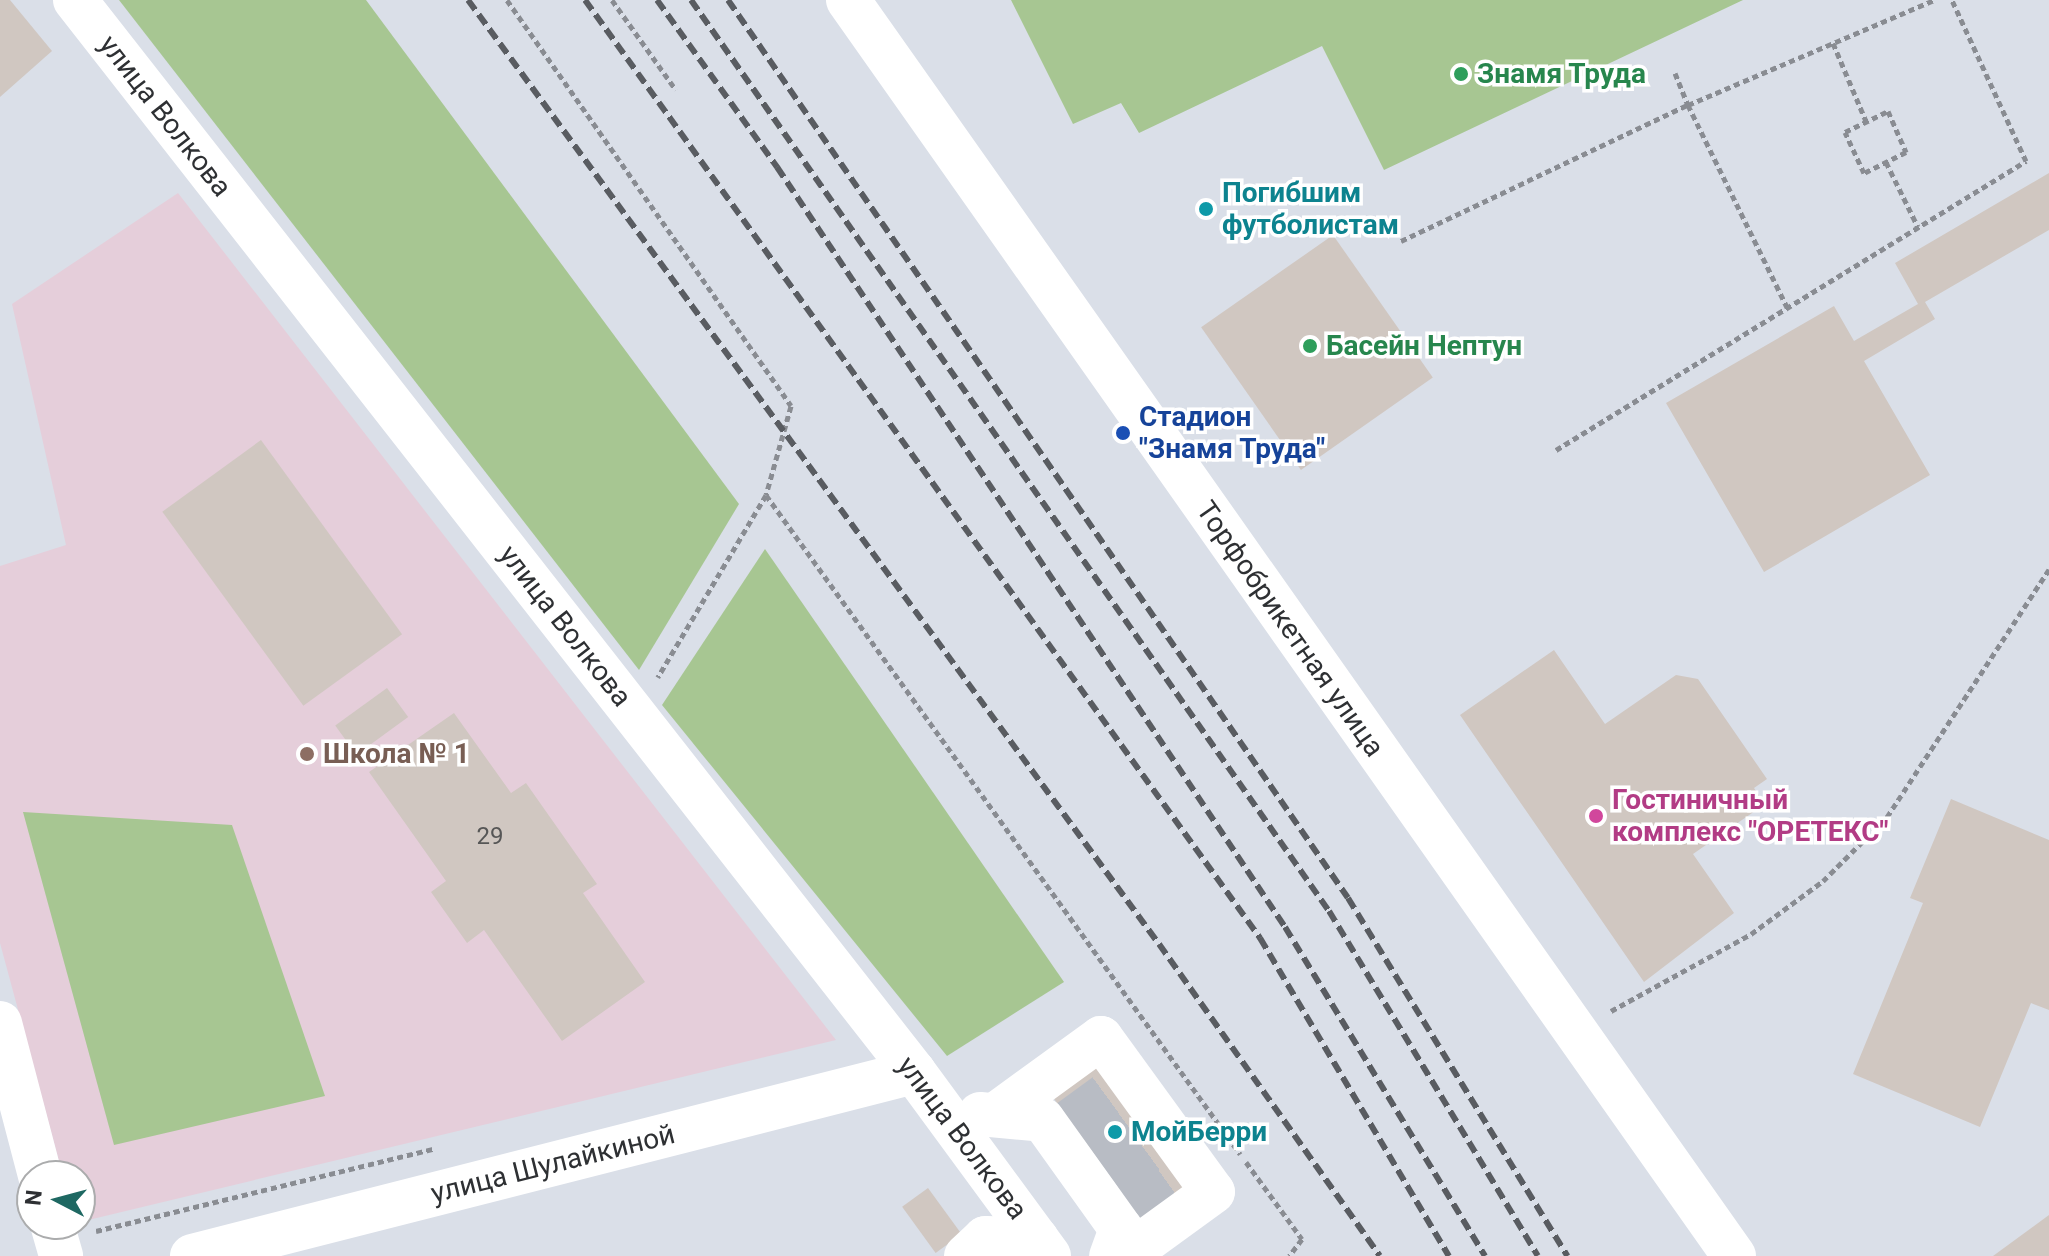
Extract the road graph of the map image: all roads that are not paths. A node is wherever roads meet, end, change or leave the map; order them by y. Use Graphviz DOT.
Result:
graph roads {
  1 [pos="75,0"];
  2 [pos="848,0"];
  3 [pos="0,1023"];
  4 [pos="914,1072"];
  5 [pos="946,1115"];
  6 [pos="995,1115"];
  7 [pos="36,1160"];
  8 [pos="1096,1186"];
  9 [pos="1043,1248"];
  10 [pos="192,1256"];
  11 [pos="966,1256"];
  12 [pos="1734,1256"];
  1 -- 4 [label="street, улица Волкова"];
  2 -- 12 [label="street, Торфобрикетная улица"];
  3 -- 7 [label="street"];
  4 -- 5 [label="street, улица Волкова"];
  4 -- 10 [label="street, улица Шулайкиной"];
  5 -- 6 [label="street"];
  5 -- 9 [label="street, улица Волкова"];
  6 -- 8 [label="street"];
  6 -- 8 [label="street"];
  9 -- 11 [label="street"];
}
